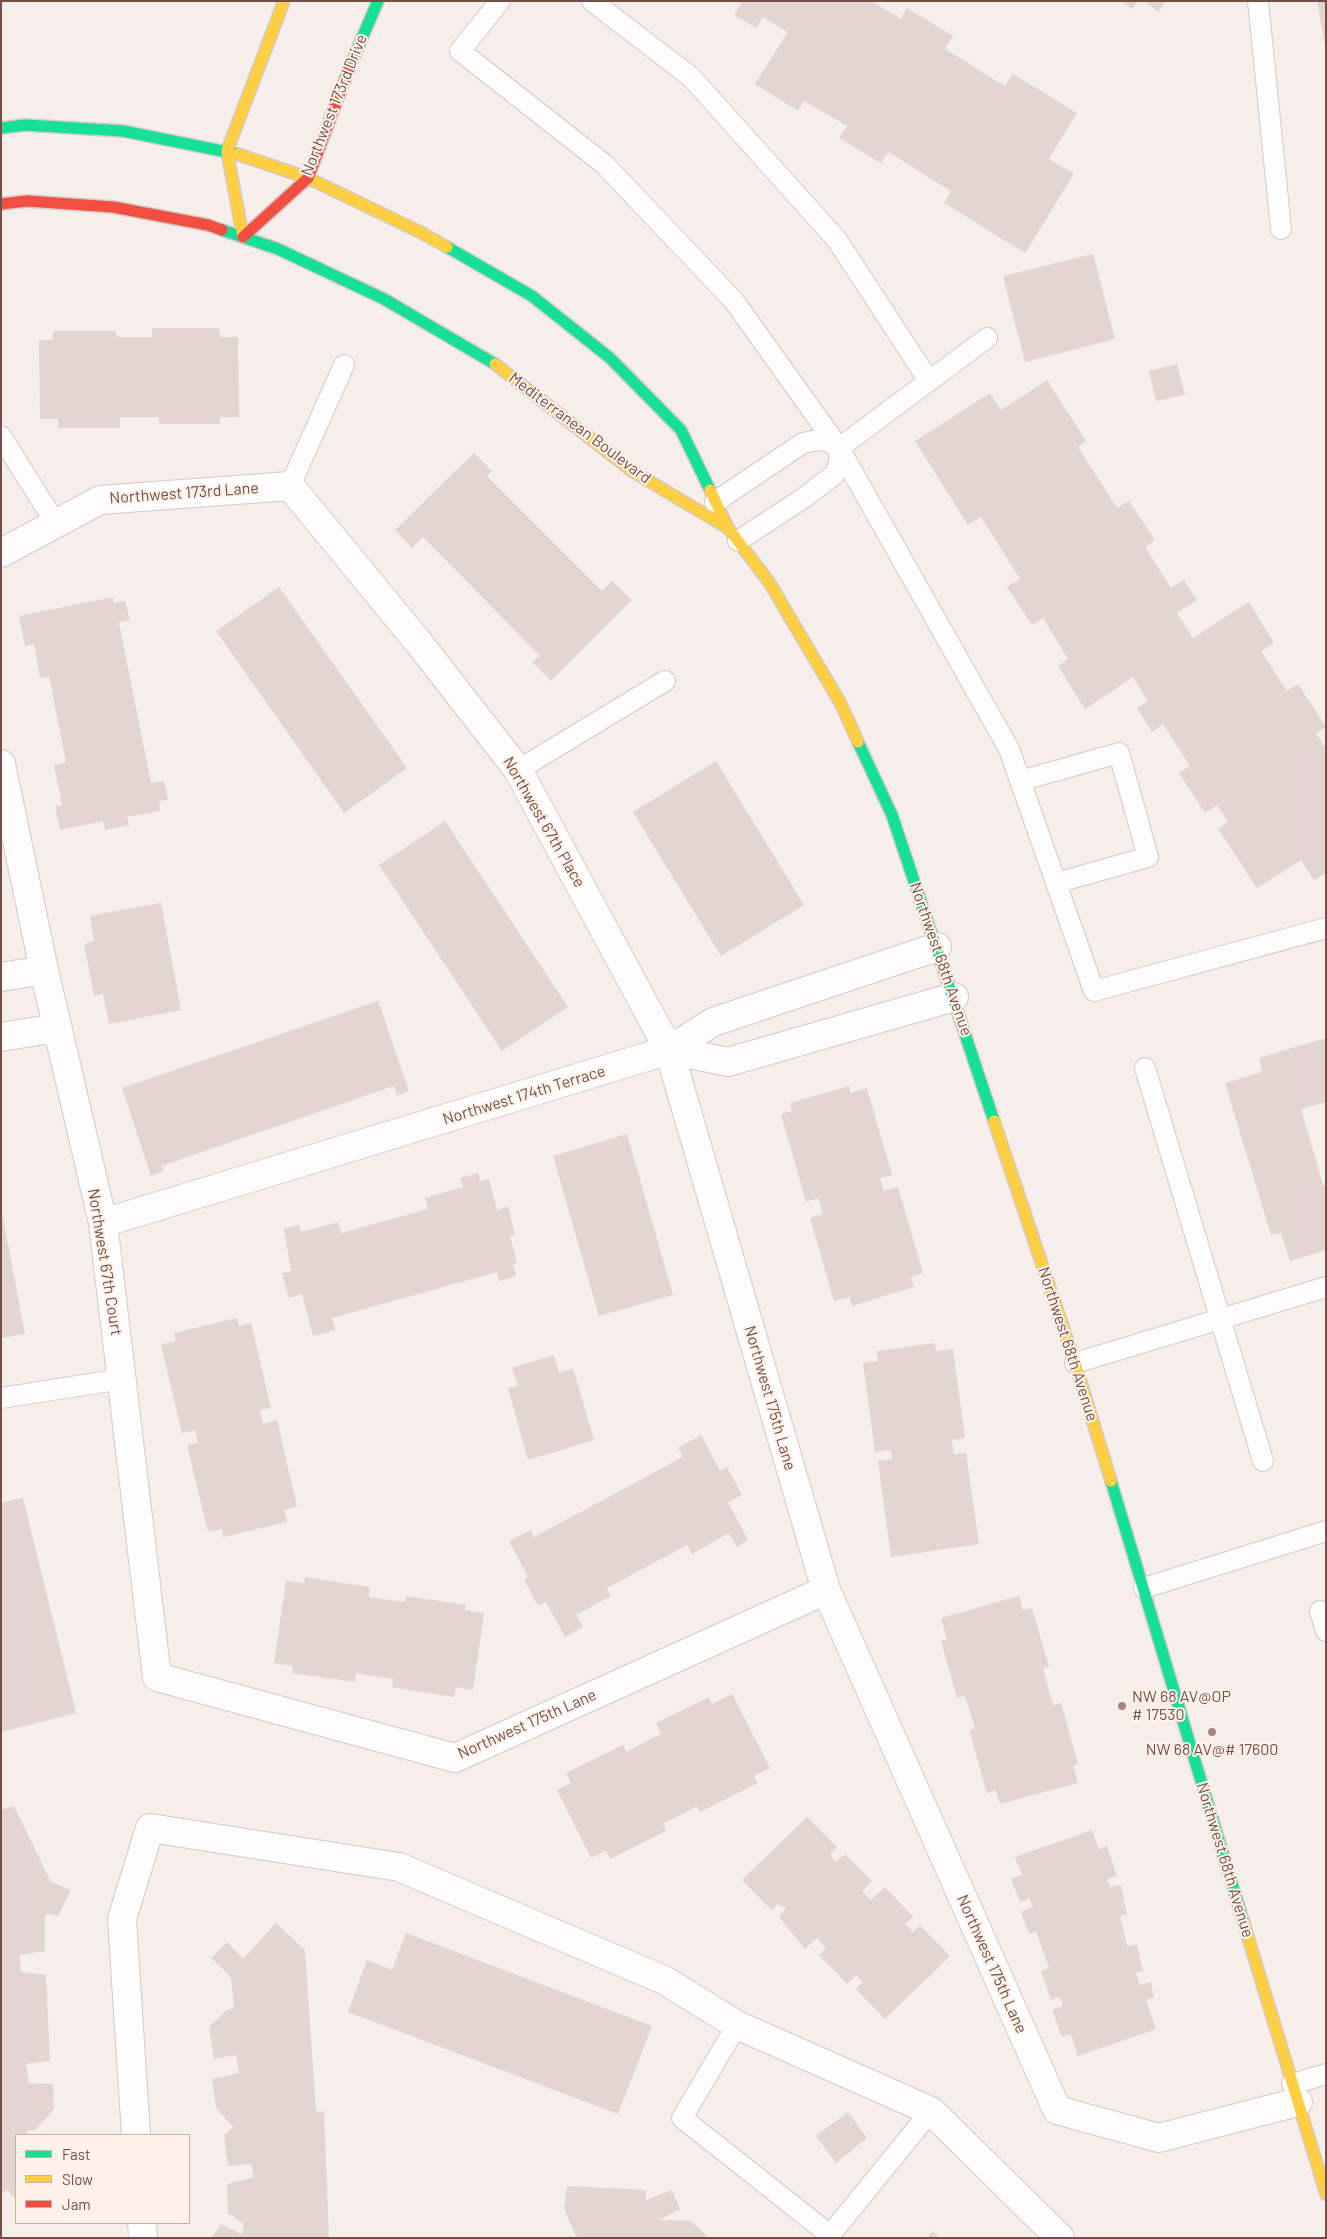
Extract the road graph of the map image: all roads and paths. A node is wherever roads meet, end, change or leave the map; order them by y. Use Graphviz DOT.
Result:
graph roads {
  1 [pos="284,1"];
  2 [pos="378,1"];
  3 [pos="500,1"];
  4 [pos="592,1"];
  5 [pos="1258,1"];
  6 [pos="1,128"];
  7 [pos="227,151"];
  8 [pos="308,178"];
  9 [pos="1,204"];
  10 [pos="1281,229"];
  11 [pos="243,237"];
  12 [pos="987,338"];
  13 [pos="344,364"];
  14 [pos="929,381"];
  15 [pos="1,436"];
  16 [pos="839,448"];
  17 [pos="290,486"];
  18 [pos="716,502"];
  19 [pos="56,524"];
  20 [pos="733,535"];
  21 [pos="1,554"];
  22 [pos="665,680"];
  23 [pos="1,764"];
  24 [pos="518,770"];
  25 [pos="1020,781"];
  26 [pos="1056,883"];
  27 [pos="1326,928"];
  28 [pos="937,947"];
  29 [pos="44,970"];
  30 [pos="1,977"];
  31 [pos="954,997"];
  32 [pos="57,1028"];
  33 [pos="1,1037"];
  34 [pos="669,1050"];
  35 [pos="1145,1068"];
  36 [pos="714,1206"];
  37 [pos="103,1223"];
  38 [pos="1326,1287"];
  39 [pos="1220,1319"];
  40 [pos="1075,1363"];
  41 [pos="122,1379"];
  42 [pos="1,1398"];
  43 [pos="1263,1460"];
  44 [pos="1326,1531"];
  45 [pos="1144,1588"];
  46 [pos="826,1590"];
  47 [pos="1320,1611"];
  48 [pos="1326,1631"];
  49 [pos="157,1677"];
  50 [pos="736,2025"];
  51 [pos="1326,2074"];
  52 [pos="1295,2093"];
  53 [pos="931,2111"];
  54 [pos="136,2134"];
  55 [pos="1326,2194"];
  56 [pos="142,2224"];
  57 [pos="142,2238"];
  58 [pos="1060,2238"];
  1 -- 7 [label="street"];
  2 -- 8 [label="street, Northwest 173rd Drive"];
  3 -- 16 [label="lane"];
  4 -- 14 [label="lane"];
  5 -- 10 [label="lane"];
  6 -- 7 [label="street"];
  7 -- 8 [label="street"];
  7 -- 11 [label="street"];
  8 -- 11 [label="street, Northwest 173rd Drive"];
  8 -- 18 [label="street"];
  9 -- 11 [label="street, Mediterranean Boulevard"];
  11 -- 20 [label="street, Mediterranean Boulevard"];
  12 -- 14 [label="lane"];
  13 -- 17 [label="lane"];
  14 -- 16 [label="lane"];
  15 -- 19 [label="lane"];
  16 -- 18 [label="lane"];
  16 -- 20 [label="lane"];
  16 -- 25 [label="lane"];
  17 -- 19 [label="street, Northwest 173rd Lane"];
  17 -- 24 [label="street, Northwest 67th Place"];
  18 -- 20 [label="street"];
  19 -- 21 [label="street, Northwest 173rd Lane"];
  20 -- 28 [label="street, Northwest 68th Avenue"];
  22 -- 24 [label="lane"];
  23 -- 29 [label="street, Northwest 67th Court"];
  24 -- 34 [label="street, Northwest 67th Place"];
  25 -- 26 [label="lane"];
  25 -- 26 [label="lane"];
  26 -- 27 [label="lane"];
  28 -- 31 [label="street, Northwest 68th Avenue"];
  28 -- 34 [label="street, Northwest 174th Terrace"];
  29 -- 30 [label="street"];
  29 -- 32 [label="street, Northwest 67th Court"];
  31 -- 34 [label="street"];
  31 -- 40 [label="street, Northwest 68th Avenue"];
  32 -- 33 [label="street"];
  32 -- 37 [label="street, Northwest 67th Court"];
  34 -- 36 [label="street, Northwest 67th Place"];
  34 -- 37 [label="street, Northwest 174th Terrace"];
  35 -- 39 [label="lane"];
  36 -- 46 [label="street, Northwest 175th Lane"];
  37 -- 41 [label="street, Northwest 67th Court"];
  38 -- 39 [label="lane"];
  39 -- 40 [label="lane"];
  39 -- 43 [label="lane"];
  40 -- 45 [label="street, Northwest 68th Avenue"];
  41 -- 42 [label="lane"];
  41 -- 49 [label="street, Northwest 67th Court"];
  44 -- 45 [label="lane"];
  45 -- 52 [label="street, Northwest 68th Avenue"];
  46 -- 49 [label="street, Northwest 175th Lane"];
  46 -- 52 [label="street, Northwest 175th Lane"];
  47 -- 48 [label="lane"];
  50 -- 53 [label="street"];
  50 -- 53 [label="lane"];
  50 -- 54 [label="street"];
  51 -- 52 [label="lane"];
  52 -- 55 [label="street, Northwest 68th Avenue"];
  53 -- 58 [label="street"];
  56 -- 57 [label="street"];
}
